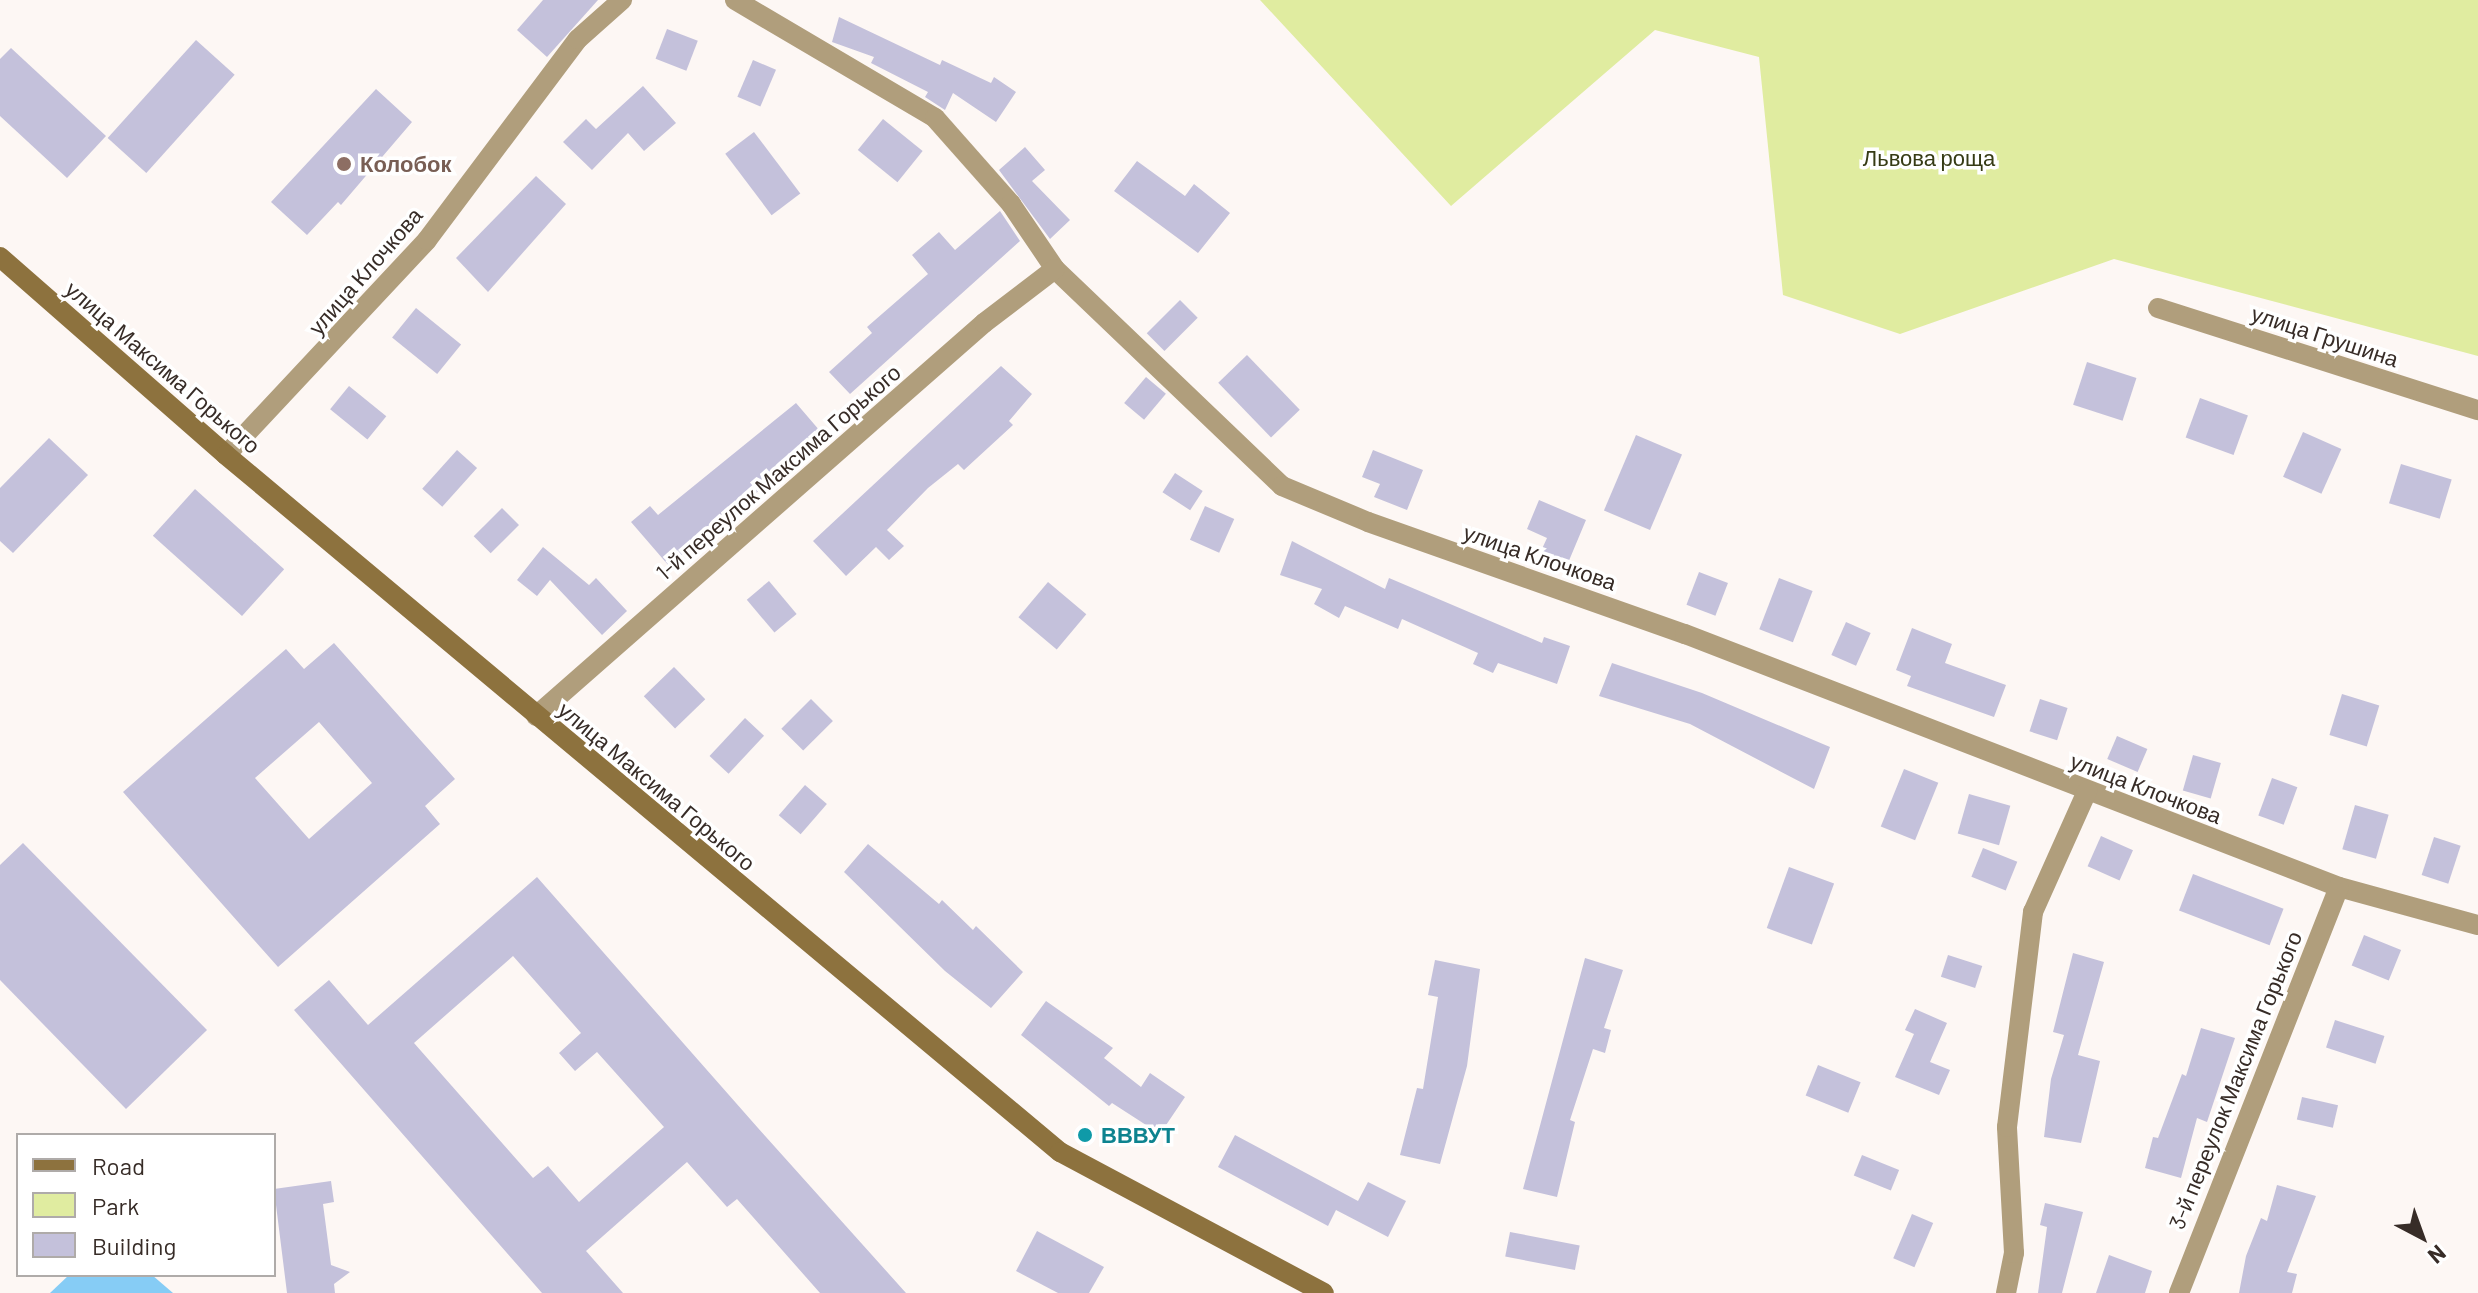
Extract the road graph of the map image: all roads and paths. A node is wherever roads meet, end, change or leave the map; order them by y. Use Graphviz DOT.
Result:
graph roads {
  1 [pos="622,0"];
  2 [pos="735,0"];
  3 [pos="0,257"];
  4 [pos="1055,269"];
  5 [pos="2158,308"];
  6 [pos="2478,410"];
  7 [pos="226,455"];
  8 [pos="536,716"];
  9 [pos="2087,791"];
  10 [pos="2339,887"];
  11 [pos="2478,925"];
  12 [pos="1324,1293"];
  13 [pos="2006,1293"];
  14 [pos="2179,1293"];
  1 -- 7 [label="street, улица Клочкова"];
  2 -- 4 [label="street, улица Клочкова"];
  3 -- 7 [label="main road, улица Максима Горького"];
  4 -- 8 [label="street, 1-й переулок Максима Горького"];
  4 -- 9 [label="street, улица Клочкова"];
  5 -- 6 [label="street, улица Грушина"];
  7 -- 8 [label="main road, улица Максима Горького"];
  8 -- 12 [label="main road, улица Максима Горького"];
  9 -- 10 [label="street, улица Клочкова"];
  9 -- 13 [label="street"];
  10 -- 11 [label="street, улица Клочкова"];
  10 -- 14 [label="street, 3-й переулок Максима Горького"];
}
